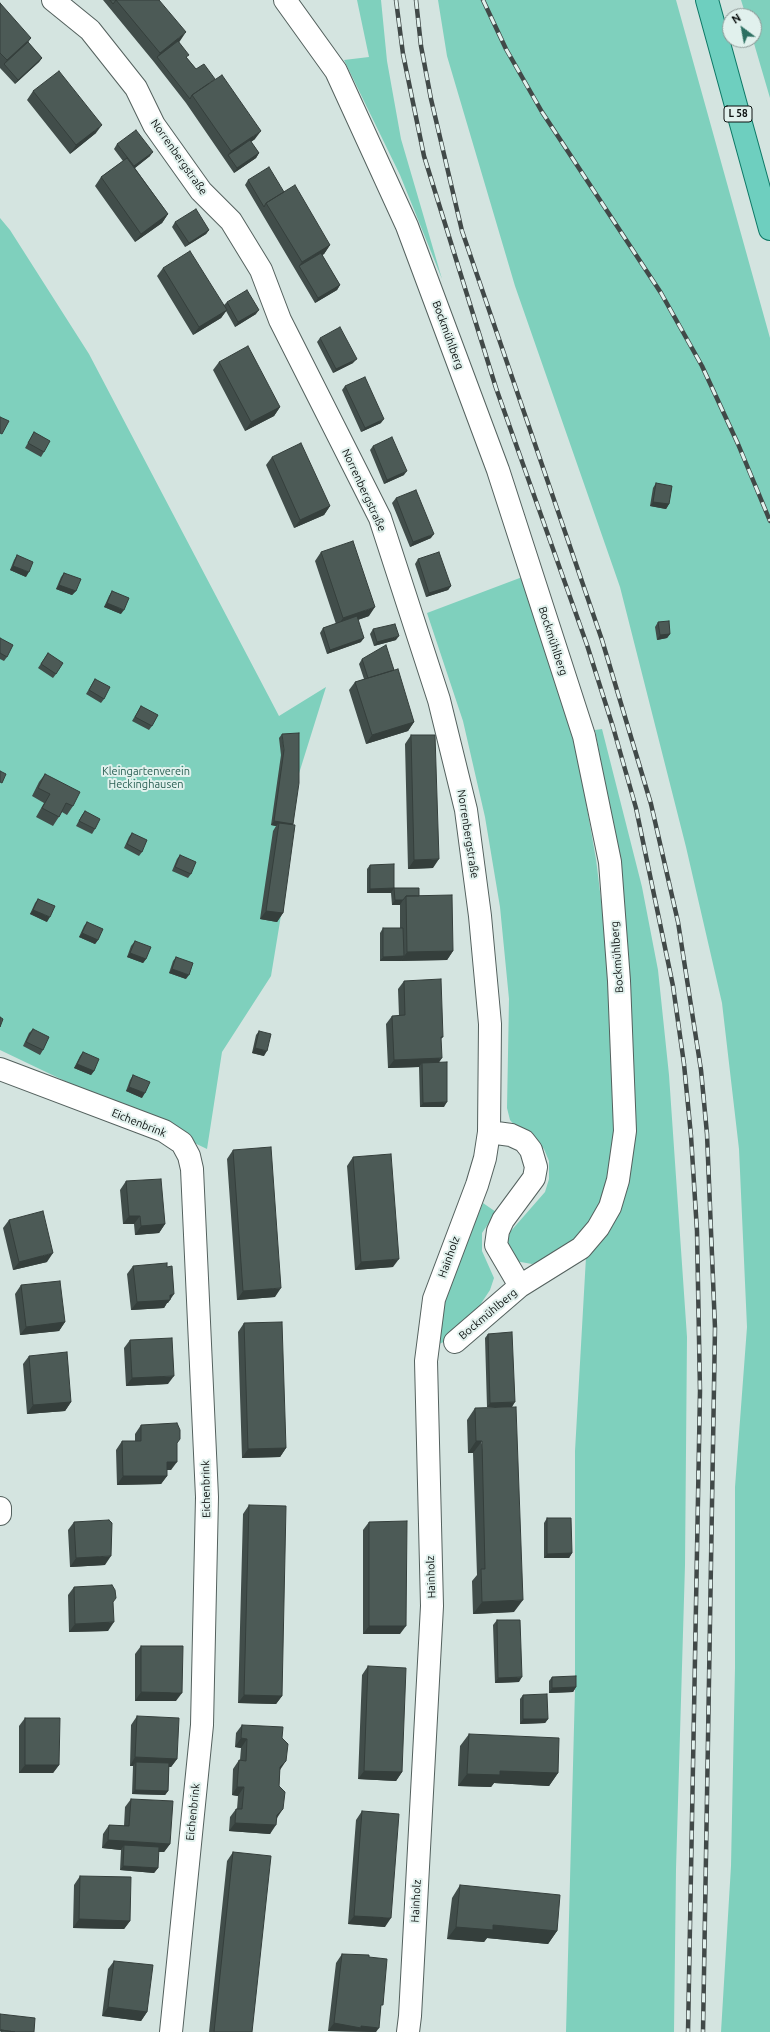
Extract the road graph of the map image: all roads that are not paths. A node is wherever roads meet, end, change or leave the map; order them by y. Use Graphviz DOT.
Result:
graph roads {
  1 [pos="53,0"];
  2 [pos="285,0"];
  3 [pos="707,0"];
  4 [pos="770,229"];
  5 [pos="0,1069"];
  6 [pos="489,1132"];
  7 [pos="520,1286"];
  8 [pos="455,1342"];
  9 [pos="0,1508"];
  10 [pos="0,1514"];
  11 [pos="171,2032"];
  12 [pos="408,2032"];
  1 -- 6 [label="street, Norrenbergstraße"];
  2 -- 7 [label="street, Bockmühlberg"];
  3 -- 4 [label="main road, L 58"];
  5 -- 11 [label="street, Eichenbrink"];
  6 -- 7 [label="street, Bockmühlberg"];
  6 -- 12 [label="street, Hainholz"];
  7 -- 8 [label="street, Bockmühlberg"];
  9 -- 10 [label="street"];
}
